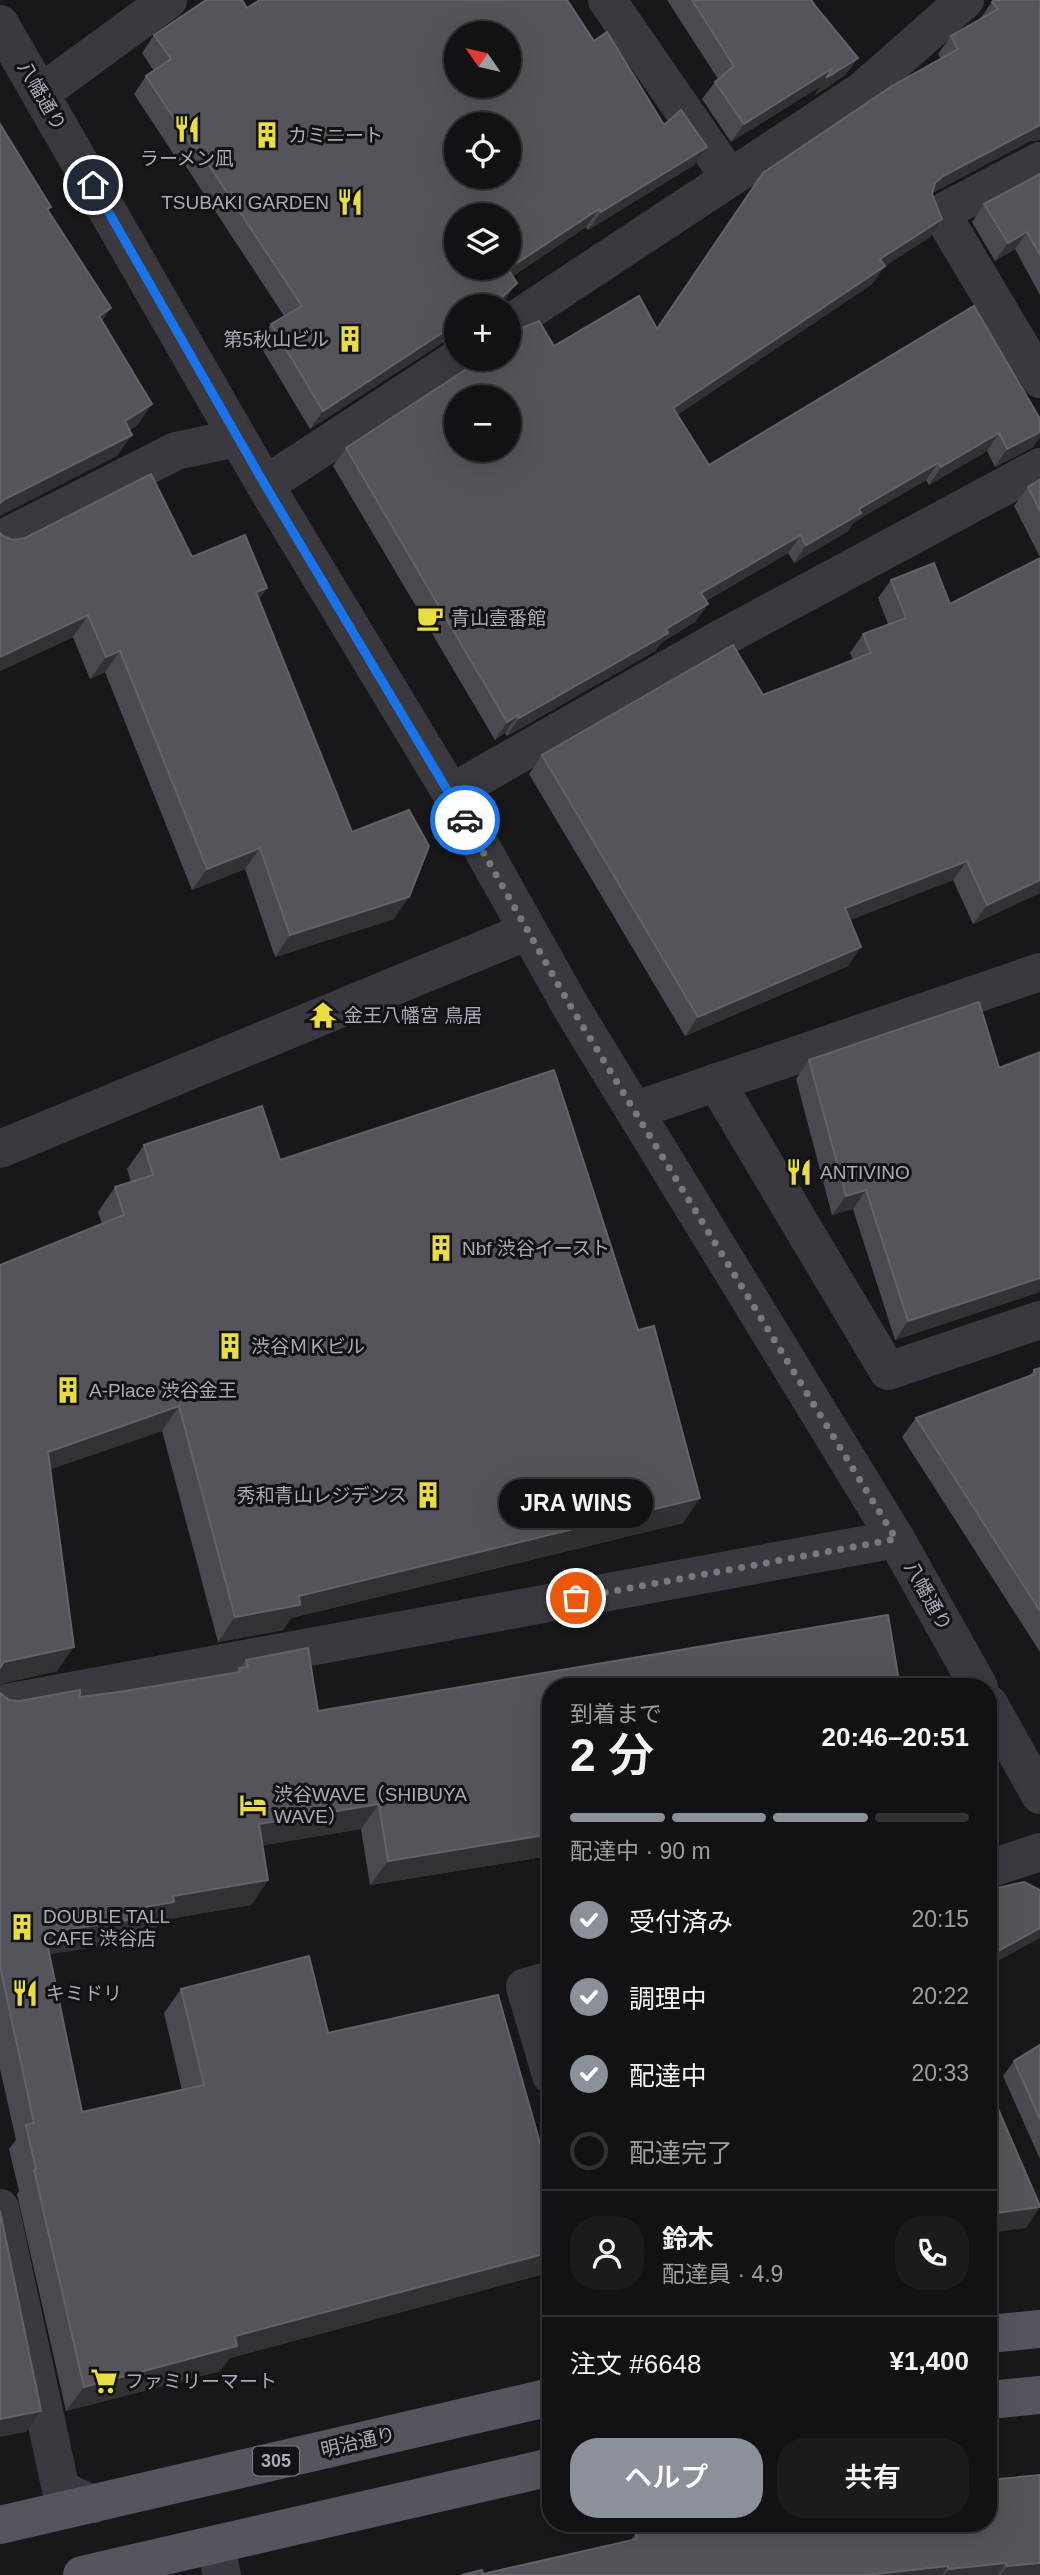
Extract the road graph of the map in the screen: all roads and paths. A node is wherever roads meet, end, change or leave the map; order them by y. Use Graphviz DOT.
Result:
graph roads {
  1 [pos="167,0"];
  2 [pos="607,0"];
  3 [pos="965,0"];
  4 [pos="0,24"];
  5 [pos="41,93"];
  6 [pos="1040,161"];
  7 [pos="730,178"];
  8 [pos="521,316"];
  9 [pos="444,368"];
  10 [pos="1040,379"];
  11 [pos="237,438"];
  12 [pos="1040,467"];
  13 [pos="265,485"];
  14 [pos="0,540"];
  15 [pos="451,793"];
  16 [pos="528,930"];
  17 [pos="1040,972"];
  18 [pos="716,1082"];
  19 [pos="636,1110"];
  20 [pos="0,1148"];
  21 [pos="1040,1320"];
  22 [pos="896,1539"];
  23 [pos="974,1678"];
  24 [pos="0,1704"];
  25 [pos="997,1718"];
  26 [pos="1040,1795"];
  27 [pos="1040,1852"];
  28 [pos="997,1866"];
  29 [pos="542,1982"];
  30 [pos="542,2045"];
  31 [pos="0,2208"];
  32 [pos="1040,2329"];
  33 [pos="997,2333"];
  34 [pos="1040,2395"];
  35 [pos="542,2399"];
  36 [pos="997,2399"];
  37 [pos="542,2470"];
  38 [pos="93,2504"];
  39 [pos="0,2525"];
  40 [pos="219,2560"];
  41 [pos="82,2575"];
  1 -- 5 [label="street"];
  2 -- 7 [label="street"];
  3 -- 7 [label="street"];
  4 -- 5 [label="street, 八幡通り"];
  5 -- 11 [label="street, 八幡通り"];
  6 -- 10 [label="street"];
  7 -- 8 [label="street"];
  9 -- 13 [label="street"];
  11 -- 13 [label="street, 八幡通り"];
  11 -- 14 [label="street"];
  12 -- 15 [label="street"];
  13 -- 15 [label="street, 八幡通り"];
  15 -- 16 [label="street, 八幡通り"];
  16 -- 19 [label="street, 八幡通り"];
  16 -- 20 [label="street"];
  17 -- 18 [label="street"];
  18 -- 19 [label="street"];
  18 -- 21 [label="street"];
  19 -- 22 [label="street, 八幡通り"];
  22 -- 23 [label="street, 八幡通り"];
  22 -- 24 [label="street"];
  25 -- 26 [label="street"];
  27 -- 28 [label="street"];
  29 -- 30 [label="street"];
  31 -- 38 [label="street"];
  32 -- 33 [label="main road"];
  34 -- 36 [label="main road"];
  35 -- 38 [label="main road, 明治通り / 305"];
  37 -- 40 [label="main road"];
  38 -- 39 [label="main road, 明治通り / 305"];
  40 -- 41 [label="main road"];
}
